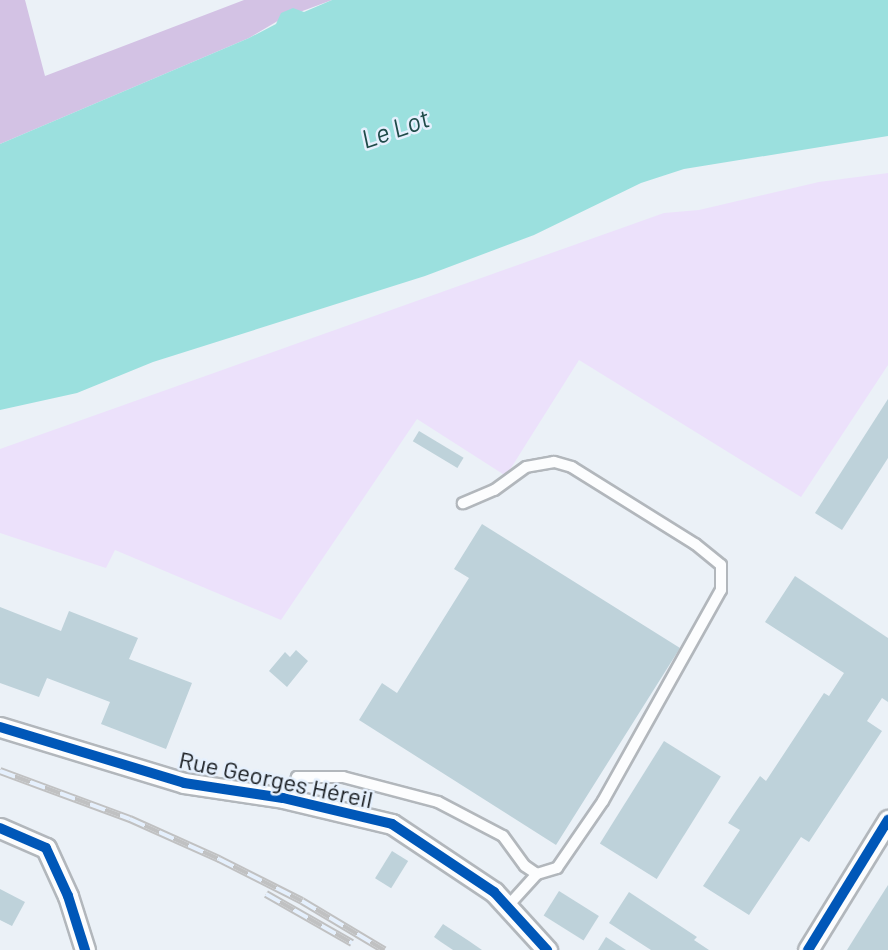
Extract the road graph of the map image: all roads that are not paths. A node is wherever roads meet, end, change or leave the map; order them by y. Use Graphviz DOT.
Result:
graph roads {
  1 [pos="463,503"];
  2 [pos="0,727"];
  3 [pos="290,800"];
  4 [pos="888,820"];
  5 [pos="0,828"];
  6 [pos="537,874"];
  7 [pos="507,907"];
  8 [pos="85,950"];
  9 [pos="547,950"];
  10 [pos="808,950"];
  1 -- 6 [label="lane"];
  2 -- 3 [label="street, Rue Georges Héreil"];
  3 -- 6 [label="lane"];
  3 -- 7 [label="street, Rue Georges Héreil"];
  4 -- 10 [label="street"];
  5 -- 8 [label="street"];
  6 -- 7 [label="lane"];
  7 -- 9 [label="street, Rue Georges Héreil"];
}
